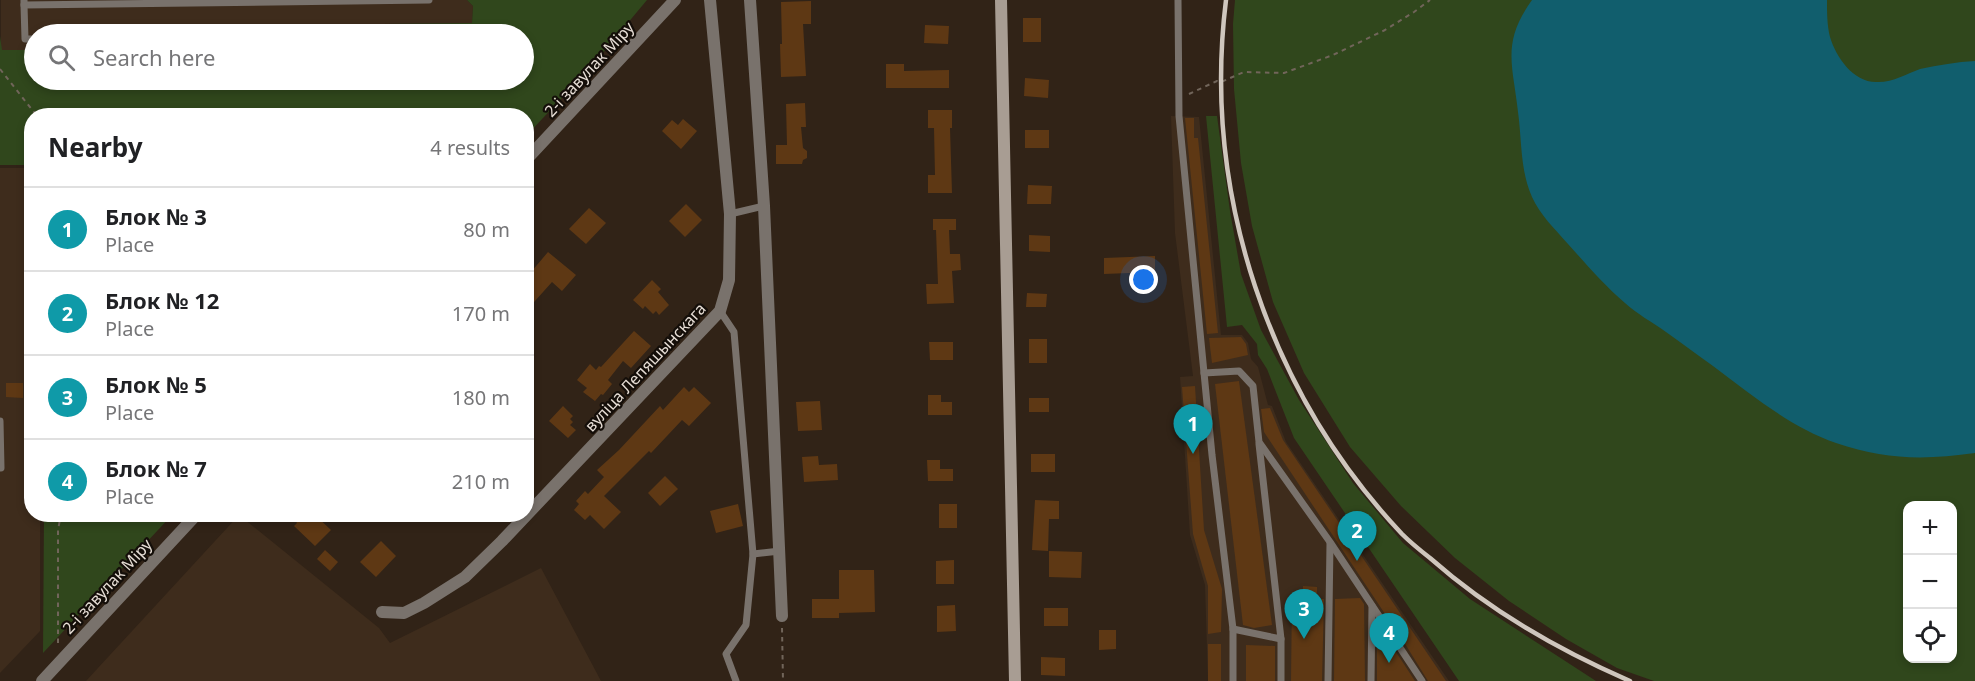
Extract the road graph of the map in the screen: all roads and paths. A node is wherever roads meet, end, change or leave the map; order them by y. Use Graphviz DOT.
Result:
graph roads {
  1 [pos="429,0"];
  2 [pos="675,0"];
  3 [pos="710,0"];
  4 [pos="750,0"];
  5 [pos="1001,0"];
  6 [pos="1178,0"];
  7 [pos="1430,0"];
  8 [pos="24,2"];
  9 [pos="209,2"];
  10 [pos="25,24"];
  11 [pos="0,69"];
  12 [pos="1179,98"];
  13 [pos="31,108"];
  14 [pos="534,151"];
  15 [pos="764,206"];
  16 [pos="730,214"];
  17 [pos="720,311"];
  18 [pos="1204,373"];
  19 [pos="0,421"];
  20 [pos="1259,442"];
  21 [pos="1,468"];
  22 [pos="534,507"];
  23 [pos="60,522"];
  24 [pos="190,522"];
  25 [pos="520,522"];
  26 [pos="1330,542"];
  27 [pos="780,551"];
  28 [pos="753,554"];
  29 [pos="1372,606"];
  30 [pos="382,612"];
  31 [pos="782,616"];
  32 [pos="1233,629"];
  33 [pos="1281,639"];
  34 [pos="58,664"];
  35 [pos="1420,679"];
  36 [pos="42,681"];
  37 [pos="736,681"];
  38 [pos="783,681"];
  39 [pos="1015,681"];
  40 [pos="1233,681"];
  41 [pos="1281,681"];
  42 [pos="1328,681"];
  43 [pos="1371,681"];
  1 -- 9 [label="lane"];
  2 -- 14 [label="street, 2-і завулак Міру"];
  3 -- 16 [label="street, вуліца Лепяшынскага"];
  4 -- 15 [label="street"];
  5 -- 39 [label="street"];
  6 -- 12 [label="lane"];
  7 -- 12 [label="path"];
  8 -- 9 [label="lane"];
  8 -- 10 [label="lane"];
  11 -- 13 [label="path"];
  12 -- 18 [label="lane"];
  15 -- 16 [label="lane"];
  15 -- 27 [label="street"];
  16 -- 17 [label="street, вуліца Лепяшынскага"];
  17 -- 22 [label="street, вуліца Лепяшынскага"];
  17 -- 28 [label="lane"];
  18 -- 20 [label="lane"];
  18 -- 32 [label="lane"];
  19 -- 21 [label="lane"];
  20 -- 26 [label="lane"];
  20 -- 33 [label="lane"];
  23 -- 34 [label="path"];
  24 -- 34 [label="street, 2-і завулак Міру"];
  25 -- 30 [label="street, вуліца Лепяшынскага"];
  26 -- 29 [label="lane"];
  26 -- 42 [label="lane"];
  27 -- 28 [label="lane"];
  27 -- 31 [label="street"];
  28 -- 37 [label="lane"];
  29 -- 35 [label="lane"];
  29 -- 43 [label="lane"];
  31 -- 38 [label="path"];
  32 -- 33 [label="lane"];
  32 -- 40 [label="lane"];
  33 -- 41 [label="lane"];
  34 -- 36 [label="street, 2-і завулак Міру"];
}
